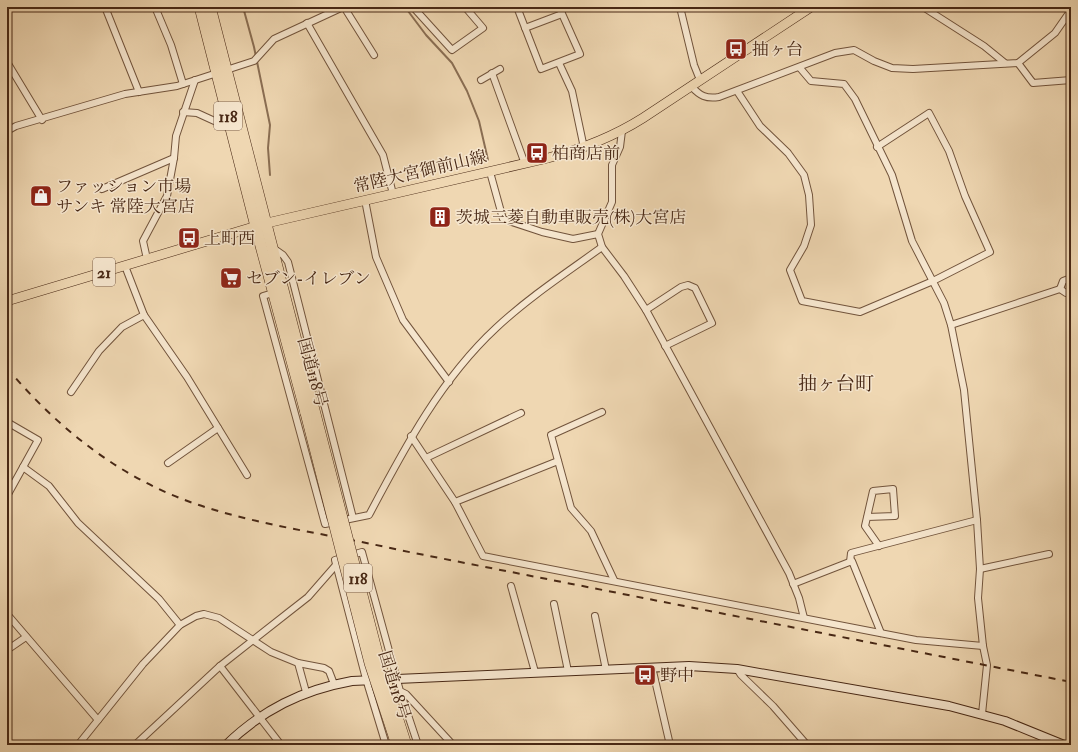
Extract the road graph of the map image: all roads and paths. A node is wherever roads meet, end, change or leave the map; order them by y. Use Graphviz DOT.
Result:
graph roads {
  1 [pos="105,7"];
  2 [pos="155,7"];
  3 [pos="200,7"];
  4 [pos="210,7"];
  5 [pos="344,7"];
  6 [pos="413,7"];
  7 [pos="465,7"];
  8 [pos="516,7"];
  9 [pos="559,7"];
  10 [pos="680,7"];
  11 [pos="811,7"];
  12 [pos="923,7"];
  13 [pos="1071,10"];
  14 [pos="562,14"];
  15 [pos="307,23"];
  16 [pos="525,28"];
  17 [pos="374,55"];
  18 [pos="7,62"];
  19 [pos="559,63"];
  20 [pos="1005,63"];
  21 [pos="1018,63"];
  22 [pos="800,68"];
  23 [pos="500,69"];
  24 [pos="221,70"];
  25 [pos="492,74"];
  26 [pos="195,80"];
  27 [pos="481,80"];
  28 [pos="700,80"];
  29 [pos="1071,80"];
  30 [pos="182,84"];
  31 [pos="691,86"];
  32 [pos="737,91"];
  33 [pos="139,92"];
  34 [pos="184,112"];
  35 [pos="42,120"];
  36 [pos="232,129"];
  37 [pos="7,130"];
  38 [pos="622,131"];
  39 [pos="877,147"];
  40 [pos="584,148"];
  41 [pos="174,158"];
  42 [pos="525,164"];
  43 [pos="490,172"];
  44 [pos="102,189"];
  45 [pos="393,194"];
  46 [pos="365,200"];
  47 [pos="261,225"];
  48 [pos="598,234"];
  49 [pos="602,247"];
  50 [pos="273,248"];
  51 [pos="147,259"];
  52 [pos="125,266"];
  53 [pos="1071,278"];
  54 [pos="932,281"];
  55 [pos="1060,289"];
  56 [pos="1071,291"];
  57 [pos="273,293"];
  58 [pos="7,301"];
  59 [pos="646,310"];
  60 [pos="144,315"];
  61 [pos="952,325"];
  62 [pos="665,346"];
  63 [pos="449,382"];
  64 [pos="71,392"];
  65 [pos="310,411"];
  66 [pos="602,412"];
  67 [pos="521,413"];
  68 [pos="7,422"];
  69 [pos="218,428"];
  70 [pos="411,436"];
  71 [pos="426,458"];
  72 [pos="558,461"];
  73 [pos="168,463"];
  74 [pos="23,467"];
  75 [pos="247,475"];
  76 [pos="7,496"];
  77 [pos="455,502"];
  78 [pos="867,517"];
  79 [pos="353,518"];
  80 [pos="977,520"];
  81 [pos="879,546"];
  82 [pos="1048,554"];
  83 [pos="850,562"];
  84 [pos="336,565"];
  85 [pos="980,569"];
  86 [pos="614,580"];
  87 [pos="793,584"];
  88 [pos="511,586"];
  89 [pos="554,604"];
  90 [pos="7,614"];
  91 [pos="595,616"];
  92 [pos="804,618"];
  93 [pos="180,625"];
  94 [pos="881,633"];
  95 [pos="26,637"];
  96 [pos="253,641"];
  97 [pos="982,646"];
  98 [pos="7,650"];
  99 [pos="298,663"];
  100 [pos="220,666"];
  101 [pos="652,667"];
  102 [pos="737,669"];
  103 [pos="606,670"];
  104 [pos="568,671"];
  105 [pos="535,672"];
  106 [pos="395,678"];
  107 [pos="366,679"];
  108 [pos="334,684"];
  109 [pos="400,690"];
  110 [pos="306,692"];
  111 [pos="982,714"];
  112 [pos="258,717"];
  113 [pos="98,720"];
  114 [pos="78,745"];
  115 [pos="135,745"];
  116 [pos="226,745"];
  117 [pos="281,745"];
  118 [pos="386,745"];
  119 [pos="397,745"];
  120 [pos="406,745"];
  121 [pos="418,745"];
  122 [pos="453,745"];
  123 [pos="670,745"];
  124 [pos="807,745"];
  125 [pos="1064,745"];
  1 -- 33 [label="street"];
  2 -- 30 [label="street"];
  3 -- 24 [label="highway, 国道118号 / 118"];
  4 -- 24 [label="highway, 国道118号 / 118"];
  5 -- 15 [label="street"];
  5 -- 17 [label="street"];
  6 -- 7 [label="street"];
  8 -- 16 [label="street"];
  9 -- 14 [label="street"];
  10 -- 28 [label="street"];
  11 -- 28 [label="main road, 常陸大宮御前山線 / 21"];
  12 -- 20 [label="street"];
  13 -- 21 [label="street"];
  14 -- 16 [label="street"];
  14 -- 19 [label="street"];
  15 -- 24 [label="street"];
  15 -- 45 [label="street"];
  16 -- 19 [label="street"];
  18 -- 35 [label="street"];
  19 -- 40 [label="street"];
  20 -- 21 [label="street"];
  20 -- 22 [label="street"];
  21 -- 29 [label="street"];
  22 -- 32 [label="street"];
  22 -- 39 [label="street"];
  23 -- 25 [label="street"];
  24 -- 26 [label="street"];
  24 -- 36 [label="highway, 国道118号 / 118"];
  24 -- 47 [label="highway, 国道118号 / 118"];
  25 -- 27 [label="street"];
  25 -- 42 [label="street"];
  26 -- 30 [label="street"];
  26 -- 34 [label="street"];
  28 -- 31 [label="main road, 常陸大宮御前山線 / 21"];
  30 -- 33 [label="street"];
  31 -- 32 [label="street"];
  31 -- 38 [label="main road, 常陸大宮御前山線 / 21"];
  32 -- 54 [label="street"];
  33 -- 35 [label="street"];
  34 -- 36 [label="street"];
  34 -- 41 [label="street"];
  35 -- 37 [label="street"];
  36 -- 47 [label="highway, 国道118号 / 118"];
  38 -- 40 [label="main road, 常陸大宮御前山線 / 21"];
  38 -- 48 [label="street"];
  39 -- 54 [label="street"];
  39 -- 54 [label="street"];
  40 -- 42 [label="main road, 常陸大宮御前山線 / 21"];
  41 -- 44 [label="street"];
  41 -- 51 [label="street"];
  42 -- 43 [label="main road, 常陸大宮御前山線 / 21"];
  43 -- 45 [label="main road, 常陸大宮御前山線 / 21"];
  43 -- 48 [label="street"];
  45 -- 46 [label="main road, 常陸大宮御前山線 / 21"];
  46 -- 47 [label="main road, 常陸大宮御前山線 / 21"];
  46 -- 63 [label="street"];
  47 -- 50 [label="highway, 国道118号 / 118"];
  47 -- 51 [label="main road, 常陸大宮御前山線 / 21"];
  47 -- 57 [label="highway, 国道118号 / 118"];
  48 -- 49 [label="street"];
  49 -- 59 [label="street"];
  49 -- 63 [label="street"];
  50 -- 65 [label="highway, 国道118号 / 118"];
  50 -- 79 [label="street"];
  51 -- 52 [label="main road, 常陸大宮御前山線 / 21"];
  52 -- 58 [label="main road, 常陸大宮御前山線 / 21"];
  52 -- 60 [label="street"];
  53 -- 55 [label="street"];
  54 -- 61 [label="street"];
  55 -- 56 [label="street"];
  55 -- 61 [label="street"];
  57 -- 65 [label="highway, 国道118号 / 118"];
  57 -- 79 [label="street"];
  59 -- 62 [label="street"];
  59 -- 62 [label="street"];
  60 -- 64 [label="street"];
  60 -- 69 [label="street"];
  61 -- 80 [label="street"];
  62 -- 87 [label="street"];
  63 -- 70 [label="street"];
  65 -- 119 [label="highway, 国道118号 / 118, bridge"];
  65 -- 120 [label="highway, 国道118号 / 118, bridge"];
  66 -- 72 [label="street"];
  67 -- 71 [label="street"];
  68 -- 74 [label="street"];
  69 -- 73 [label="street"];
  69 -- 75 [label="street"];
  70 -- 71 [label="street"];
  70 -- 79 [label="street"];
  71 -- 77 [label="street"];
  72 -- 77 [label="street"];
  72 -- 86 [label="street"];
  74 -- 76 [label="street"];
  74 -- 93 [label="street"];
  77 -- 86 [label="street"];
  78 -- 78 [label="street"];
  78 -- 81 [label="street"];
  80 -- 81 [label="street"];
  80 -- 85 [label="street"];
  81 -- 83 [label="street"];
  82 -- 85 [label="street"];
  83 -- 87 [label="street"];
  83 -- 94 [label="street"];
  84 -- 96 [label="street"];
  84 -- 106 [label="street"];
  84 -- 107 [label="street"];
  85 -- 97 [label="street"];
  86 -- 92 [label="street"];
  87 -- 92 [label="street"];
  88 -- 105 [label="street"];
  89 -- 104 [label="street"];
  90 -- 95 [label="street"];
  91 -- 103 [label="street"];
  92 -- 94 [label="street"];
  93 -- 96 [label="street"];
  93 -- 113 [label="street"];
  94 -- 97 [label="street"];
  95 -- 98 [label="street"];
  95 -- 113 [label="street"];
  96 -- 99 [label="street"];
  96 -- 100 [label="street"];
  97 -- 111 [label="street"];
  99 -- 108 [label="street"];
  99 -- 110 [label="street"];
  100 -- 112 [label="street"];
  100 -- 115 [label="street"];
  101 -- 102 [label="street"];
  101 -- 103 [label="street"];
  101 -- 123 [label="street"];
  102 -- 111 [label="street"];
  102 -- 124 [label="street"];
  103 -- 104 [label="street"];
  104 -- 105 [label="street"];
  105 -- 106 [label="street"];
  106 -- 107 [label="street"];
  106 -- 109 [label="street"];
  107 -- 108 [label="street"];
  107 -- 118 [label="street"];
  108 -- 110 [label="street"];
  109 -- 121 [label="street"];
  109 -- 122 [label="street"];
  110 -- 112 [label="street"];
  111 -- 125 [label="street"];
  112 -- 116 [label="street"];
  112 -- 117 [label="street"];
  113 -- 114 [label="street"];
}
